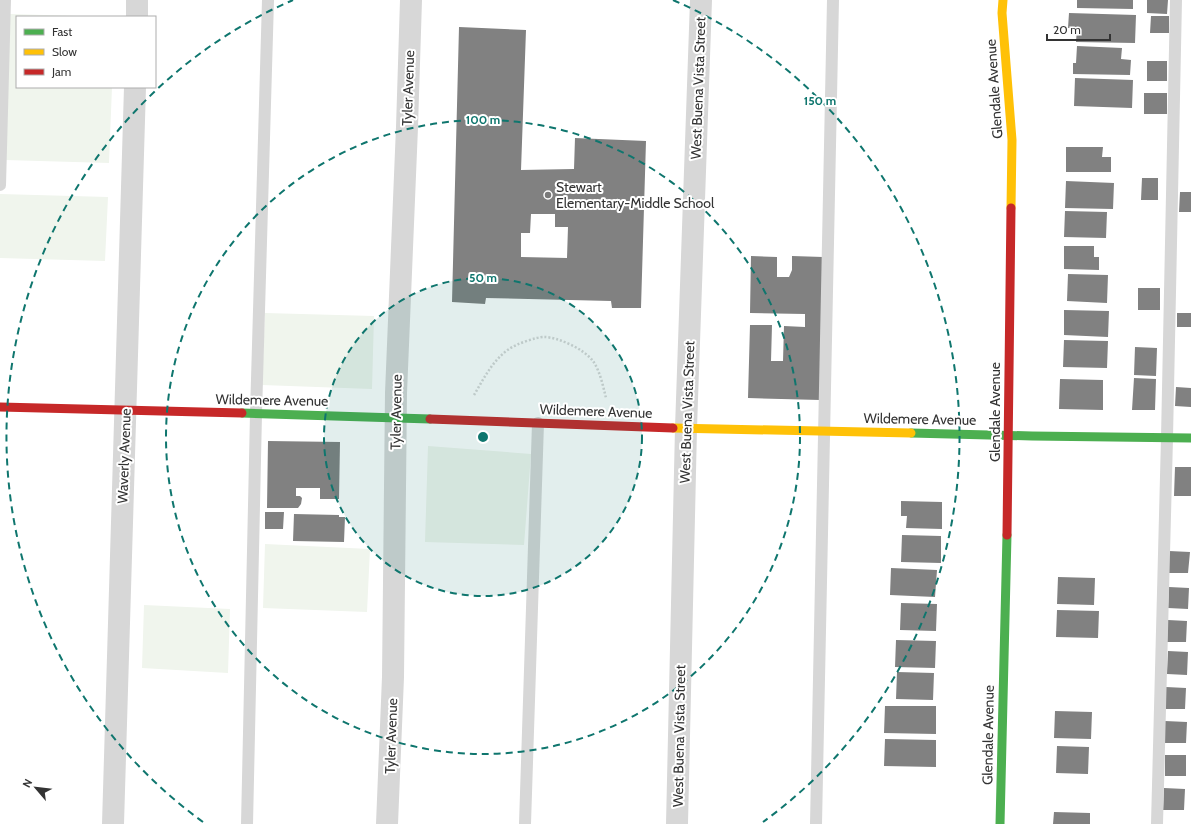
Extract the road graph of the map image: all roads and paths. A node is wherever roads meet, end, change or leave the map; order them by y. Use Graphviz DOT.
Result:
graph roads {
  1 [pos="5,0"];
  2 [pos="137,0"];
  3 [pos="268,0"];
  4 [pos="411,0"];
  5 [pos="701,0"];
  6 [pos="833,0"];
  7 [pos="1003,0"];
  8 [pos="1176,0"];
  9 [pos="136,16"];
  10 [pos="134,88"];
  11 [pos="0,185"];
  12 [pos="474,394"];
  13 [pos="606,398"];
  14 [pos="0,407"];
  15 [pos="126,411"];
  16 [pos="256,414"];
  17 [pos="397,418"];
  18 [pos="538,423"];
  19 [pos="686,428"];
  20 [pos="824,431"];
  21 [pos="1008,434"];
  22 [pos="1167,438"];
  23 [pos="1191,438"];
  24 [pos="113,824"];
  25 [pos="247,824"];
  26 [pos="387,824"];
  27 [pos="525,824"];
  28 [pos="677,824"];
  29 [pos="816,824"];
  30 [pos="1000,824"];
  31 [pos="1157,824"];
  1 -- 11 [label="lane"];
  2 -- 9 [label="street"];
  3 -- 16 [label="lane"];
  4 -- 17 [label="street, Tyler Avenue"];
  5 -- 19 [label="street, West Buena Vista Street"];
  6 -- 20 [label="lane"];
  7 -- 21 [label="street, Glendale Avenue"];
  8 -- 22 [label="lane"];
  10 -- 15 [label="street, Waverly Avenue"];
  12 -- 13 [label="path"];
  14 -- 15 [label="street, Wildemere Avenue"];
  15 -- 16 [label="street, Wildemere Avenue"];
  15 -- 24 [label="street, Waverly Avenue"];
  16 -- 17 [label="street, Wildemere Avenue"];
  16 -- 25 [label="lane"];
  17 -- 18 [label="street, Wildemere Avenue"];
  17 -- 26 [label="street, Tyler Avenue"];
  18 -- 19 [label="street, Wildemere Avenue"];
  18 -- 27 [label="lane"];
  19 -- 20 [label="street, Wildemere Avenue"];
  19 -- 28 [label="street, West Buena Vista Street"];
  20 -- 21 [label="street, Wildemere Avenue"];
  20 -- 29 [label="lane"];
  21 -- 22 [label="street, Wildemere Avenue"];
  21 -- 30 [label="street, Glendale Avenue"];
  22 -- 23 [label="street, Wildemere Avenue"];
  22 -- 31 [label="lane"];
}
